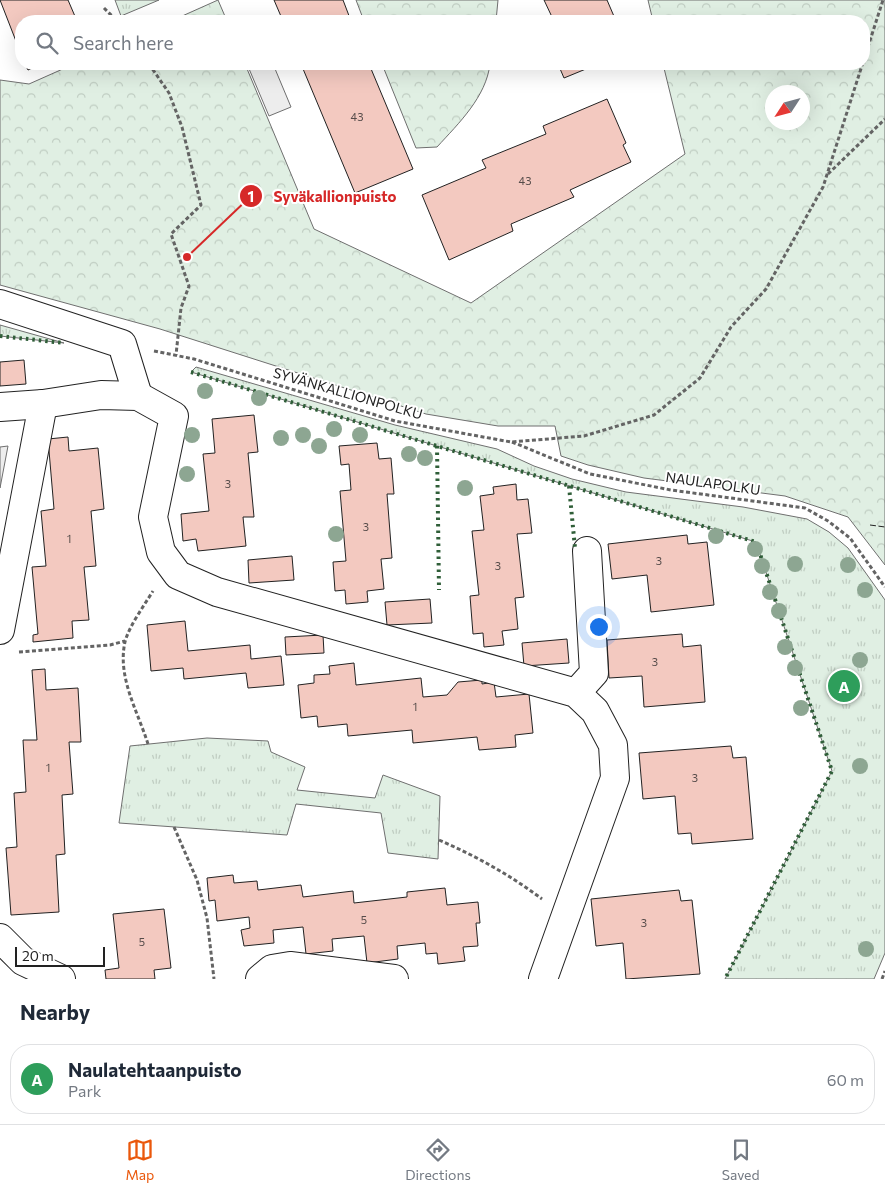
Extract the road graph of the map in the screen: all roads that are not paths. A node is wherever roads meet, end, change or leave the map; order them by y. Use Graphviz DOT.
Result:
graph roads {
  1 [pos="0,304"];
  2 [pos="138,396"];
  3 [pos="43,404"];
  4 [pos="0,407"];
  5 [pos="587,551"];
  6 [pos="5,641"];
  7 [pos="576,693"];
  8 [pos="0,938"];
  9 [pos="61,979"];
  10 [pos="260,979"];
  11 [pos="394,979"];
  12 [pos="543,979"];
  1 -- 2 [label="street"];
  2 -- 3 [label="street"];
  2 -- 7 [label="street"];
  3 -- 4 [label="street"];
  3 -- 6 [label="street"];
  5 -- 7 [label="street"];
  7 -- 12 [label="street"];
  8 -- 9 [label="street"];
  10 -- 11 [label="street"];
}
